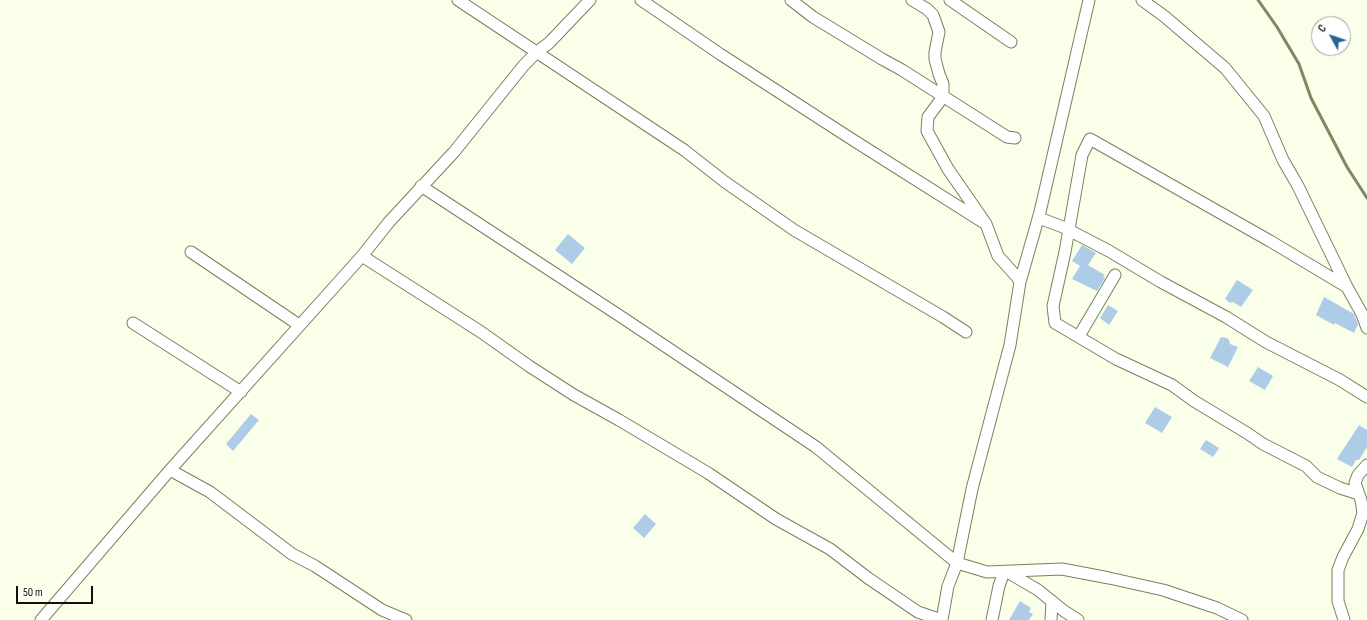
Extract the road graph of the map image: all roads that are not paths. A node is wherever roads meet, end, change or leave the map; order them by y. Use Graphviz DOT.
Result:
graph roads {
  1 [pos="458,0"];
  2 [pos="590,0"];
  3 [pos="641,0"];
  4 [pos="791,0"];
  5 [pos="912,0"];
  6 [pos="950,0"];
  7 [pos="1089,0"];
  8 [pos="1142,0"];
  9 [pos="1011,42"];
  10 [pos="537,52"];
  11 [pos="942,95"];
  12 [pos="1015,138"];
  13 [pos="421,186"];
  14 [pos="1039,218"];
  15 [pos="986,224"];
  16 [pos="1068,229"];
  17 [pos="191,252"];
  18 [pos="362,256"];
  19 [pos="1115,275"];
  20 [pos="1020,282"];
  21 [pos="1347,287"];
  22 [pos="133,323"];
  23 [pos="299,325"];
  24 [pos="1367,328"];
  25 [pos="966,332"];
  26 [pos="1079,336"];
  27 [pos="241,392"];
  28 [pos="1367,397"];
  29 [pos="1367,465"];
  30 [pos="170,470"];
  31 [pos="1359,494"];
  32 [pos="957,563"];
  33 [pos="1005,572"];
  34 [pos="1052,602"];
  35 [pos="46,619"];
  36 [pos="406,620"];
  37 [pos="942,620"];
  38 [pos="992,620"];
  39 [pos="1051,620"];
  40 [pos="1078,620"];
  41 [pos="1242,620"];
  42 [pos="1344,620"];
  1 -- 10 [label="street"];
  2 -- 10 [label="street"];
  3 -- 15 [label="street"];
  4 -- 11 [label="street"];
  5 -- 11 [label="street"];
  6 -- 9 [label="street"];
  7 -- 14 [label="street"];
  8 -- 21 [label="street"];
  10 -- 13 [label="street"];
  10 -- 25 [label="street"];
  11 -- 12 [label="street"];
  11 -- 15 [label="street"];
  13 -- 18 [label="street"];
  13 -- 32 [label="street"];
  14 -- 16 [label="street"];
  14 -- 20 [label="street"];
  15 -- 20 [label="street"];
  16 -- 21 [label="street"];
  16 -- 26 [label="street"];
  16 -- 28 [label="street"];
  17 -- 23 [label="street"];
  18 -- 23 [label="street"];
  18 -- 37 [label="street"];
  19 -- 26 [label="street"];
  20 -- 32 [label="street"];
  21 -- 24 [label="street"];
  22 -- 27 [label="street"];
  23 -- 27 [label="street"];
  26 -- 31 [label="street"];
  27 -- 30 [label="street"];
  29 -- 31 [label="street"];
  30 -- 35 [label="street"];
  30 -- 36 [label="street"];
  31 -- 42 [label="street"];
  32 -- 33 [label="street"];
  32 -- 37 [label="street"];
  33 -- 34 [label="street"];
  33 -- 38 [label="street"];
  33 -- 41 [label="street"];
  34 -- 39 [label="street"];
  34 -- 40 [label="street"];
}
